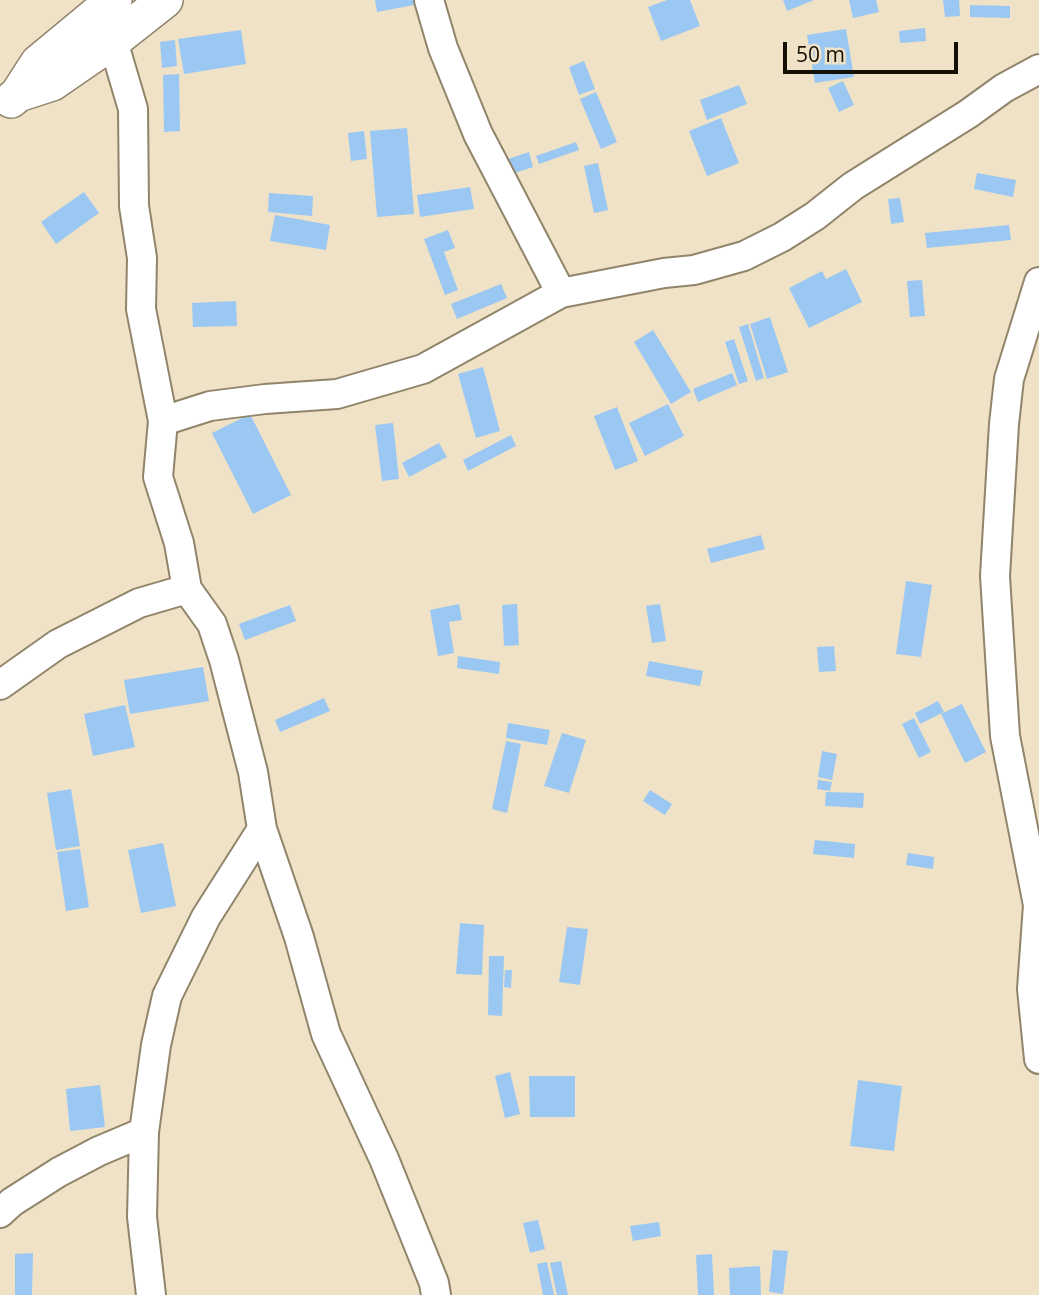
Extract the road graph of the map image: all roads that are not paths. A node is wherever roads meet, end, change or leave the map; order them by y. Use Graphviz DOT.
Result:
graph roads {
  1 [pos="165,0"];
  2 [pos="429,0"];
  3 [pos="106,2"];
  4 [pos="113,41"];
  5 [pos="1039,68"];
  6 [pos="9,101"];
  7 [pos="1039,282"];
  8 [pos="561,293"];
  9 [pos="163,421"];
  10 [pos="187,589"];
  11 [pos="0,685"];
  12 [pos="262,829"];
  13 [pos="1034,860"];
  14 [pos="1039,1059"];
  15 [pos="144,1132"];
  16 [pos="0,1213"];
  17 [pos="151,1295"];
  18 [pos="436,1295"];
  1 -- 4 [label="main road"];
  2 -- 8 [label="street"];
  3 -- 6 [label="main road"];
  4 -- 6 [label="main road"];
  4 -- 9 [label="street"];
  5 -- 8 [label="street"];
  7 -- 13 [label="street"];
  8 -- 9 [label="street"];
  9 -- 10 [label="street"];
  10 -- 11 [label="street"];
  10 -- 12 [label="street"];
  12 -- 15 [label="street"];
  12 -- 18 [label="street"];
  13 -- 14 [label="street"];
  15 -- 16 [label="street"];
  15 -- 17 [label="street"];
}
